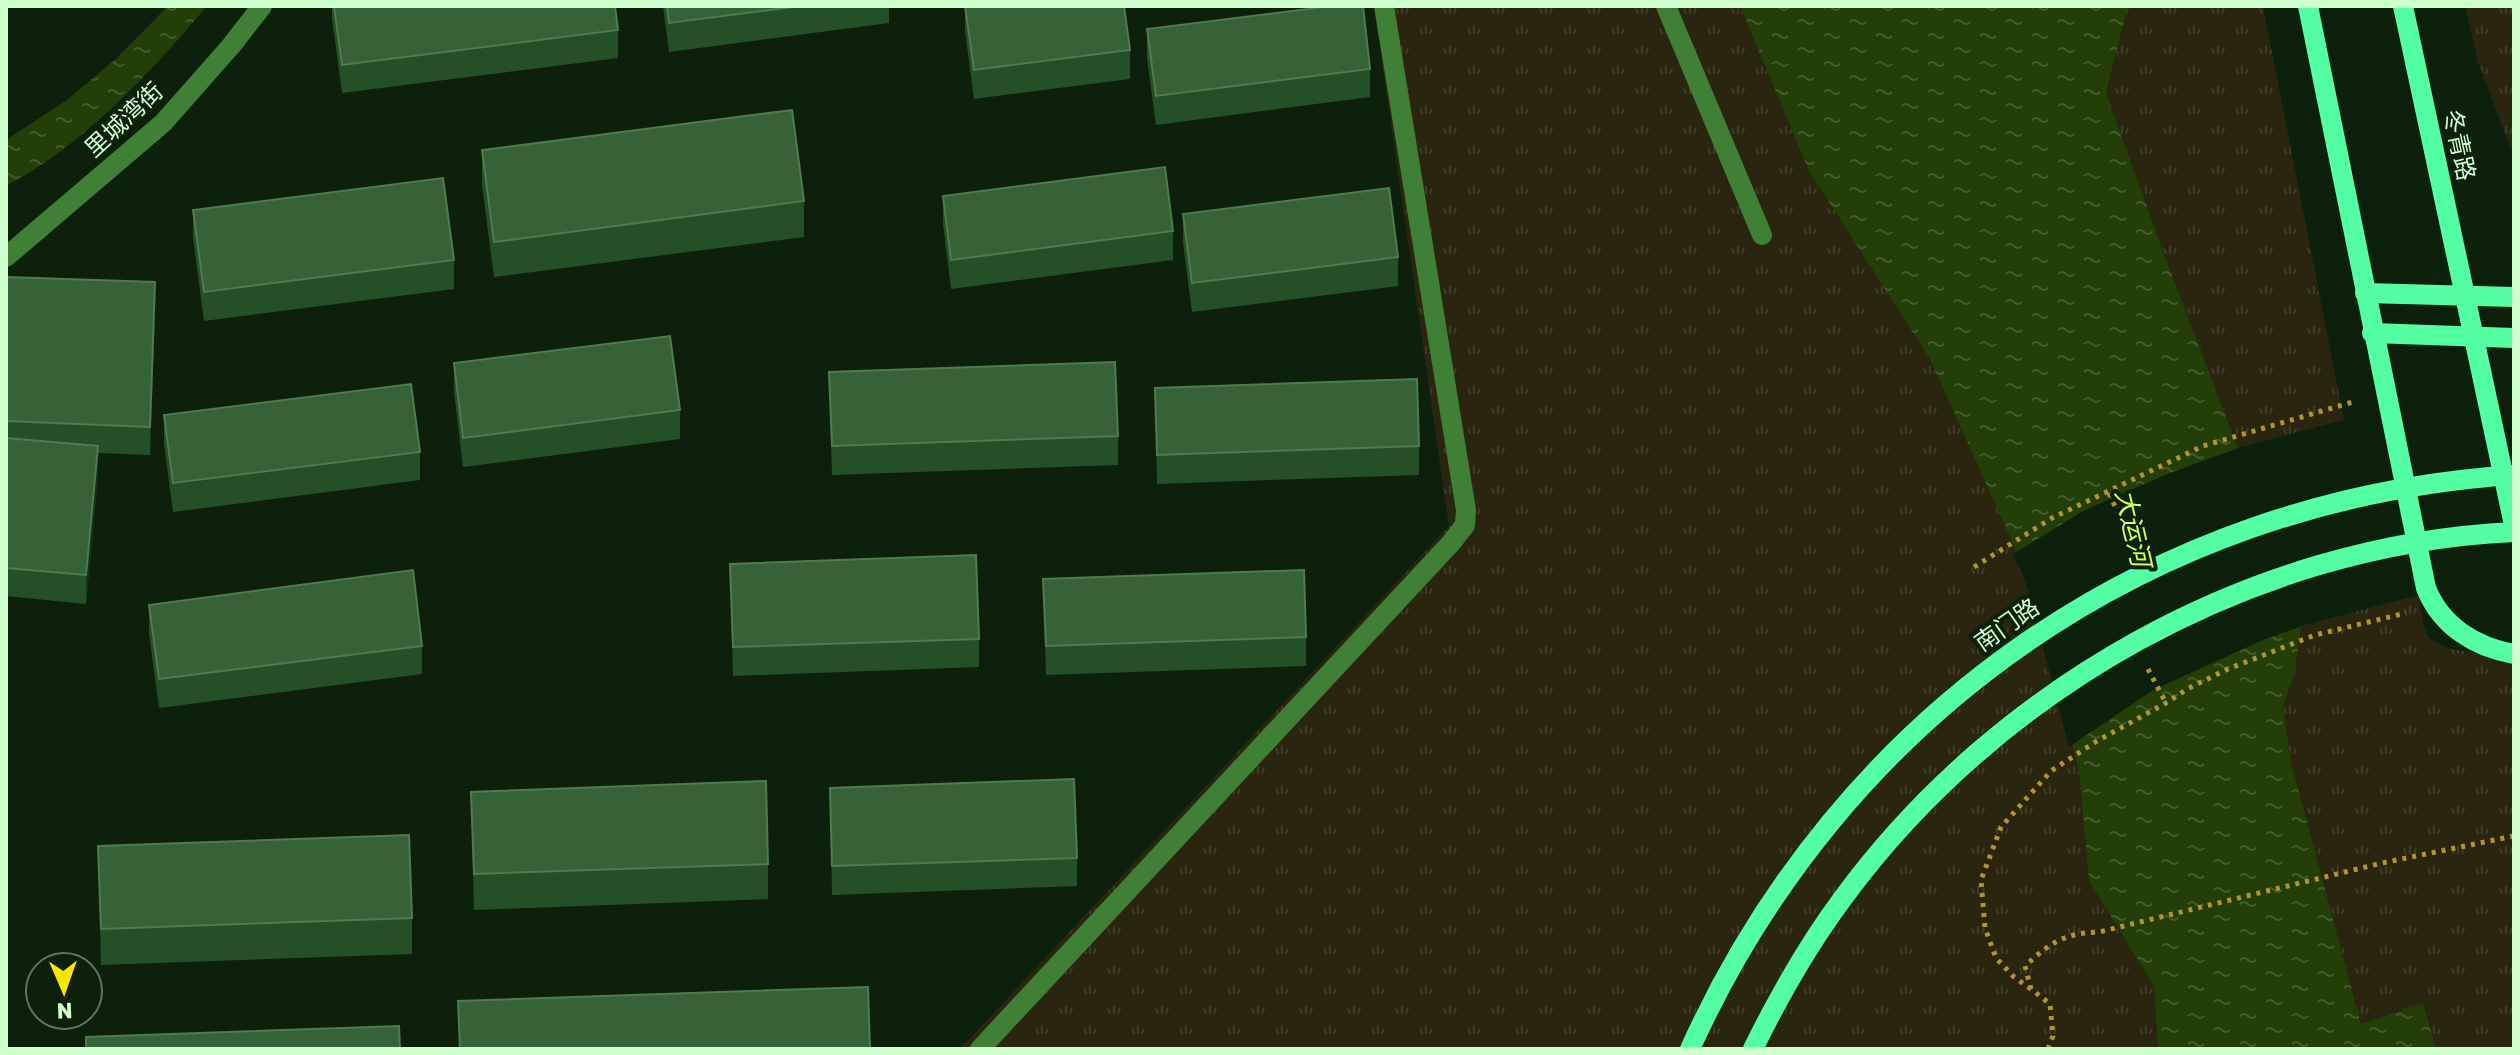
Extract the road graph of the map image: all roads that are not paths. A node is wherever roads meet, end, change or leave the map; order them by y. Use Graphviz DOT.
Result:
graph roads {
  1 [pos="262,6"];
  2 [pos="1384,6"];
  3 [pos="1666,6"];
  4 [pos="2308,6"];
  5 [pos="2403,6"];
  6 [pos="1762,235"];
  7 [pos="6,257"];
  8 [pos="2365,293"];
  9 [pos="2465,294"];
  10 [pos="2514,297"];
  11 [pos="2372,333"];
  12 [pos="2473,335"];
  13 [pos="2514,338"];
  14 [pos="2514,475"];
  15 [pos="2514,525"];
  16 [pos="2514,532"];
  17 [pos="2514,654"];
  18 [pos="980,1049"];
  19 [pos="1690,1049"];
  20 [pos="1753,1049"];
  1 -- 7 [label="street, 里城湾街"];
  2 -- 18 [label="street"];
  3 -- 6 [label="street"];
  4 -- 8 [label="main road"];
  5 -- 9 [label="main road, 冬青路"];
  8 -- 9 [label="main road"];
  8 -- 11 [label="main road"];
  9 -- 10 [label="main road"];
  9 -- 12 [label="main road, 冬青路"];
  11 -- 12 [label="main road"];
  11 -- 17 [label="main road"];
  12 -- 13 [label="main road"];
  12 -- 15 [label="main road, 冬青路"];
  14 -- 19 [label="main road, 南门路, bridge"];
  16 -- 20 [label="main road, bridge"];
}
